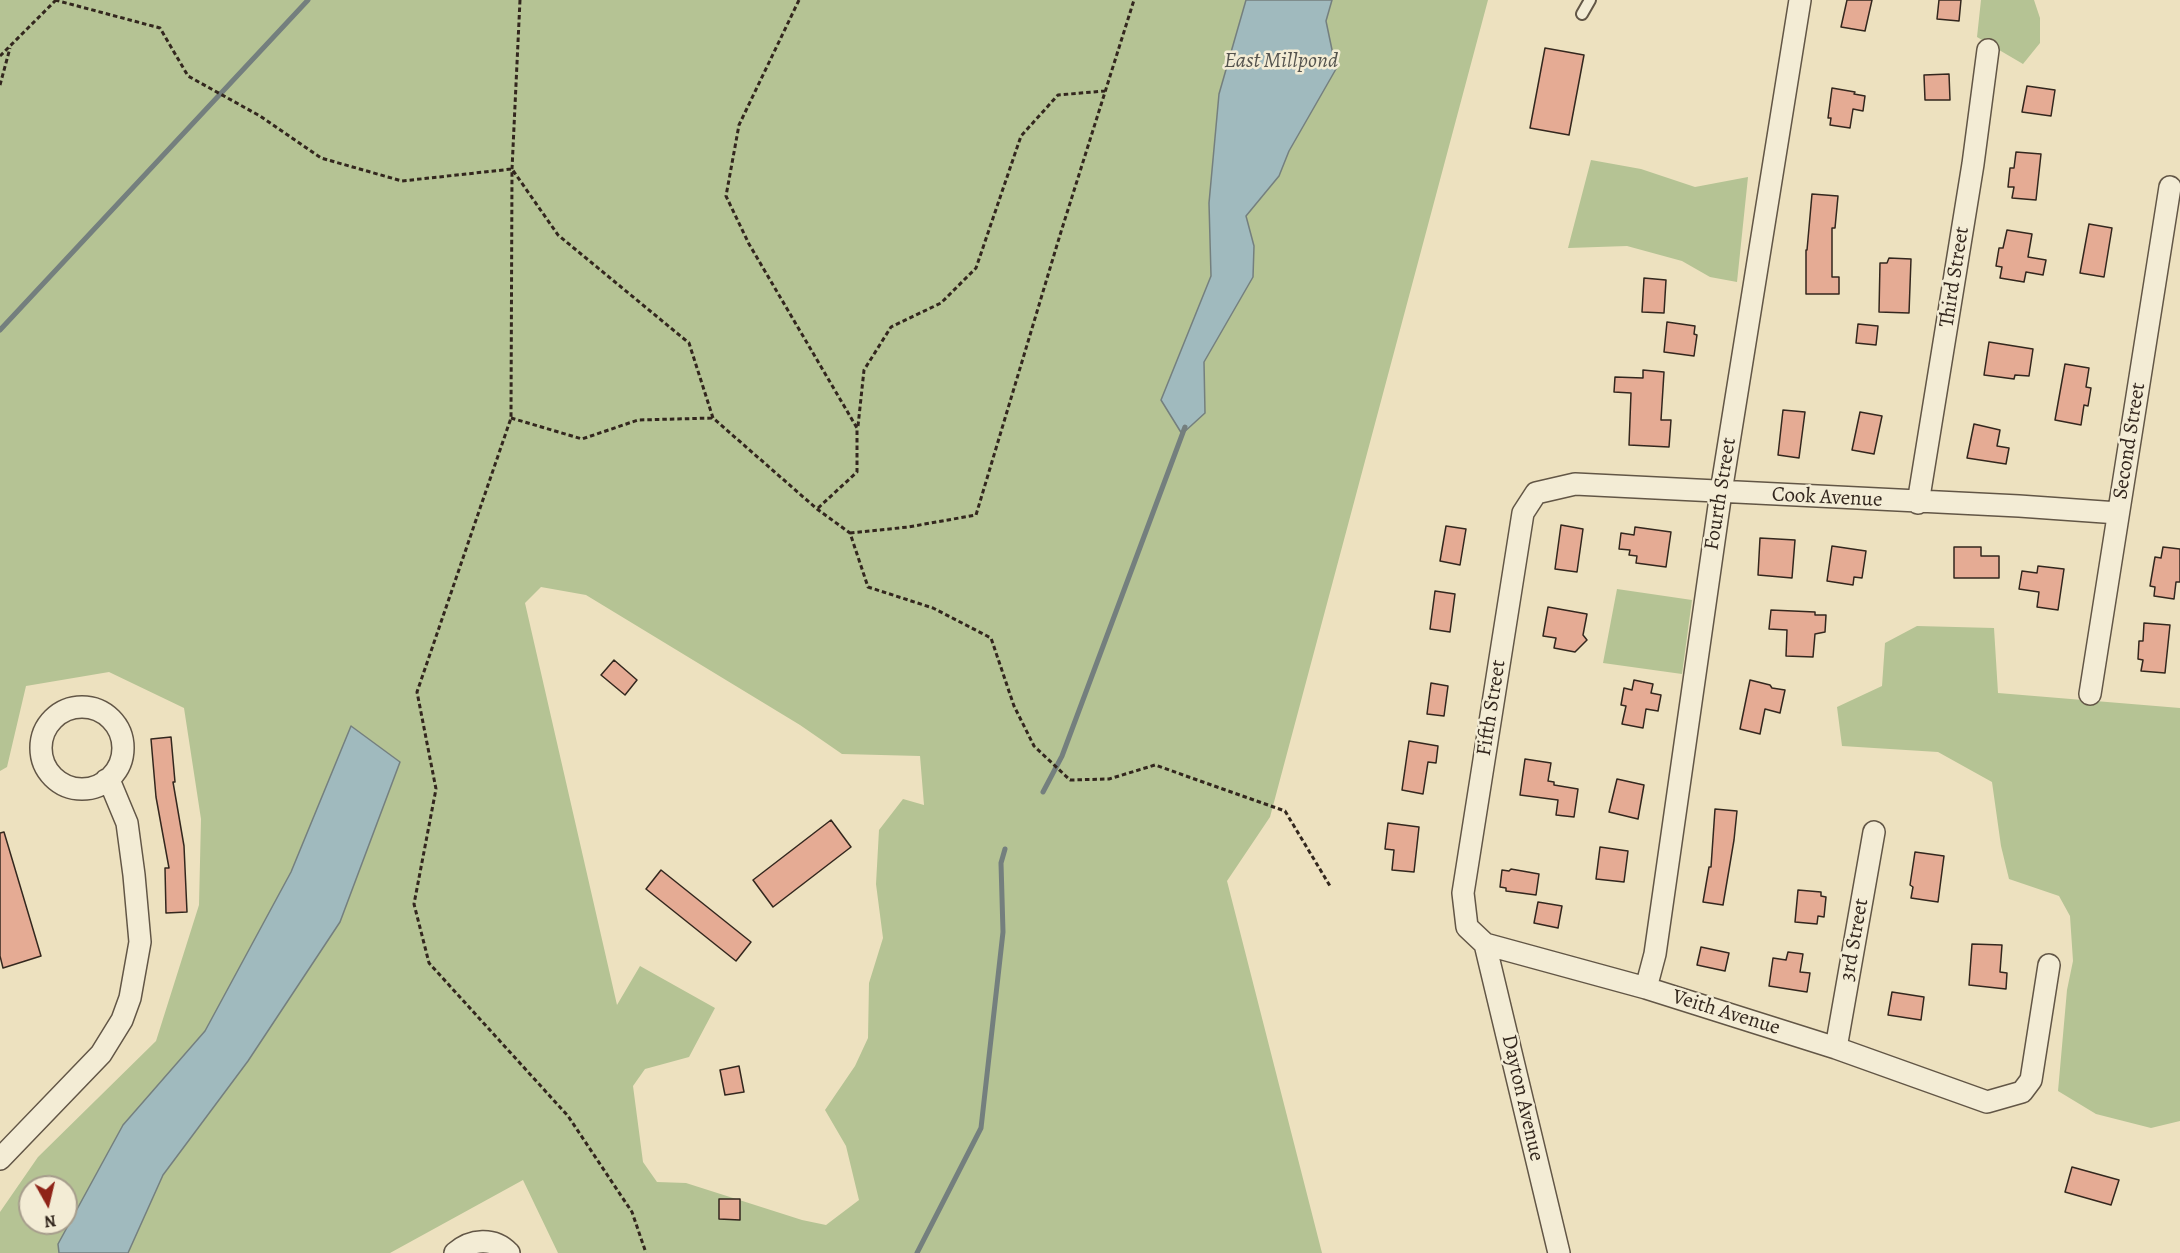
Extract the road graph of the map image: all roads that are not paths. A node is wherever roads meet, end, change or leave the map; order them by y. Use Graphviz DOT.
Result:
graph roads {
  1 [pos="1590,0"];
  2 [pos="1800,0"];
  3 [pos="1582,14"];
  4 [pos="1988,50"];
  5 [pos="2170,187"];
  6 [pos="1721,492"];
  7 [pos="1536,493"];
  8 [pos="1918,503"];
  9 [pos="2118,513"];
  10 [pos="2090,694"];
  11 [pos="106,780"];
  12 [pos="1875,832"];
  13 [pos="1467,927"];
  14 [pos="1485,944"];
  15 [pos="2049,965"];
  16 [pos="1647,988"];
  17 [pos="1836,1048"];
  18 [pos="0,1159"];
  19 [pos="455,1253"];
  20 [pos="509,1253"];
  21 [pos="1559,1253"];
  1 -- 3 [label="lane"];
  2 -- 6 [label="street, Fourth Street"];
  4 -- 8 [label="street, Third Street"];
  5 -- 9 [label="street, Second Street"];
  6 -- 7 [label="street, Cook Avenue"];
  6 -- 8 [label="street, Cook Avenue"];
  6 -- 16 [label="street, Fourth Street"];
  7 -- 13 [label="street, Fifth Street"];
  8 -- 9 [label="street, Cook Avenue"];
  9 -- 10 [label="street, Second Street"];
  11 -- 18 [label="street"];
  12 -- 17 [label="street, 3rd Street"];
  13 -- 14 [label="street, Veith Avenue"];
  14 -- 16 [label="street, Veith Avenue"];
  14 -- 21 [label="street, Dayton Avenue"];
  15 -- 17 [label="street, Veith Avenue"];
  16 -- 17 [label="street, Veith Avenue"];
  19 -- 20 [label="street"];
}
